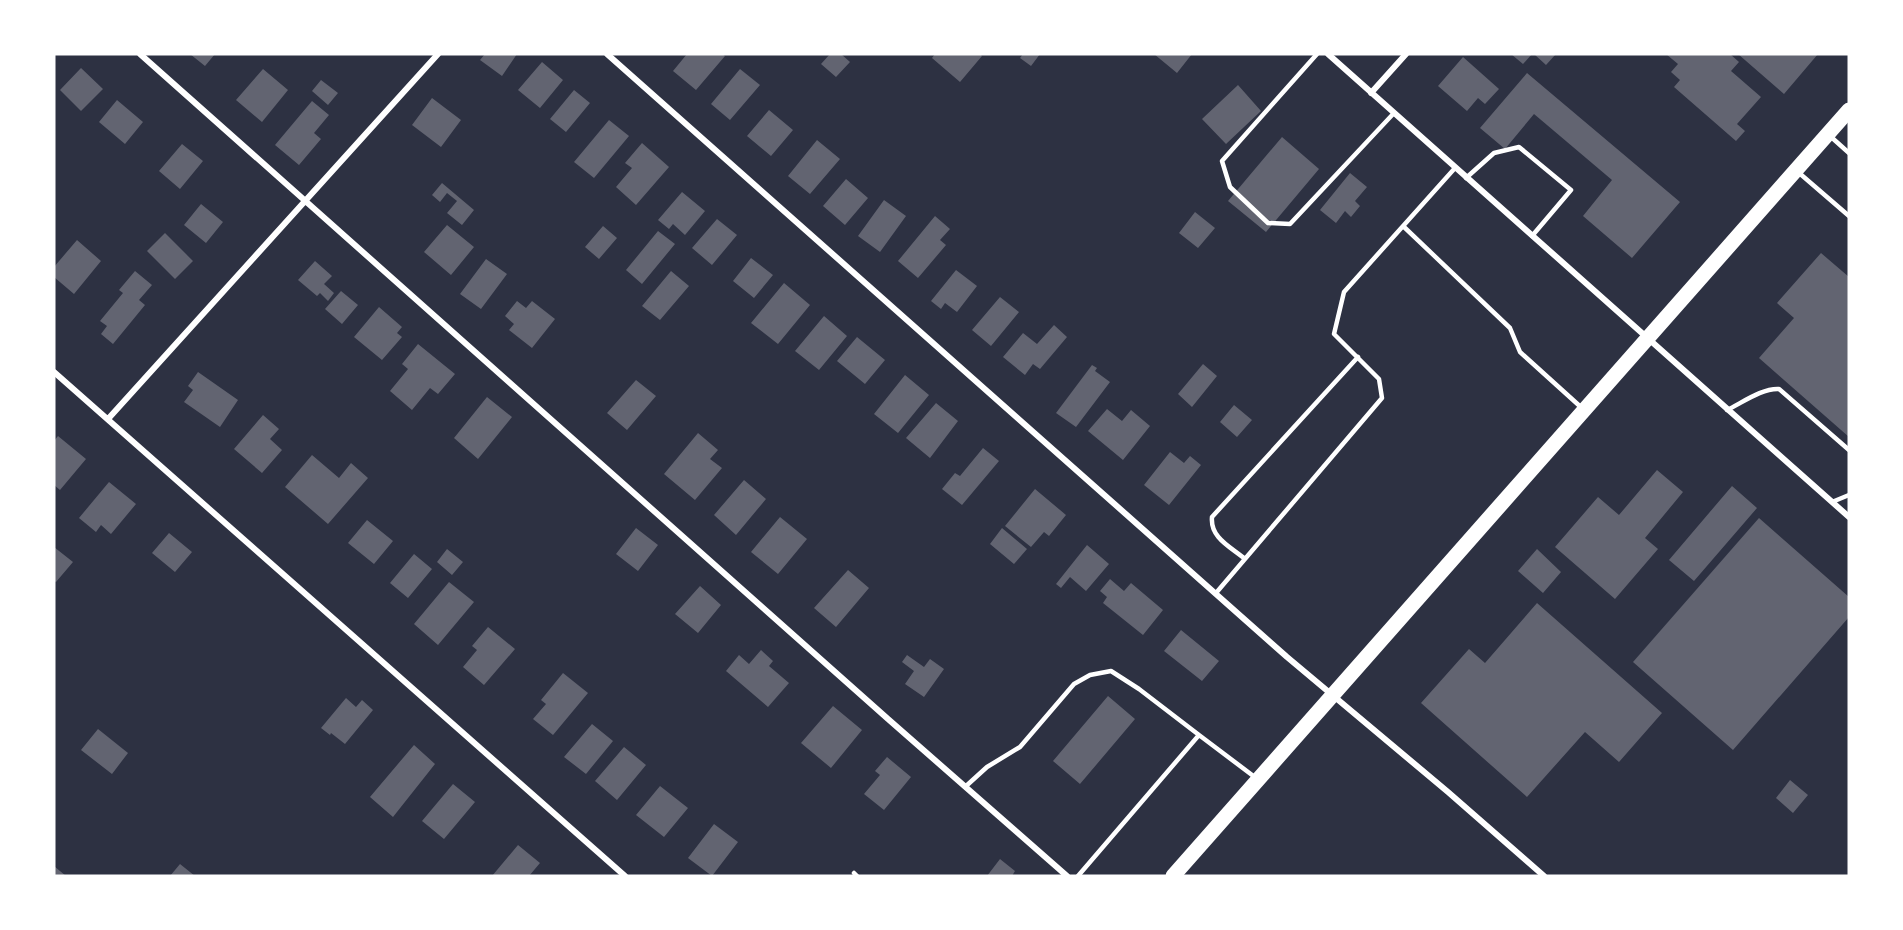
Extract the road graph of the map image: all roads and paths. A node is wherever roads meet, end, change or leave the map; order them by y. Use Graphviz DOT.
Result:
graph roads {
  1 [pos="140,54"];
  2 [pos="438,54"];
  3 [pos="607,54"];
  4 [pos="1317,54"];
  5 [pos="1328,54"];
  6 [pos="1406,54"];
  7 [pos="1371,93"];
  8 [pos="1849,110"];
  9 [pos="1394,113"];
  10 [pos="1828,134"];
  11 [pos="1849,153"];
  12 [pos="1455,168"];
  13 [pos="1796,170"];
  14 [pos="1466,178"];
  15 [pos="305,201"];
  16 [pos="1849,216"];
  17 [pos="1403,226"];
  18 [pos="1532,236"];
  19 [pos="1647,339"];
  20 [pos="1358,357"];
  21 [pos="54,372"];
  22 [pos="1584,410"];
  23 [pos="1727,410"];
  24 [pos="108,419"];
  25 [pos="1849,450"];
  26 [pos="1849,495"];
  27 [pos="1832,502"];
  28 [pos="1849,517"];
  29 [pos="1245,559"];
  30 [pos="1216,593"];
  31 [pos="1333,695"];
  32 [pos="1199,735"];
  33 [pos="1258,779"];
  34 [pos="966,787"];
  35 [pos="625,876"];
  36 [pos="1067,876"];
  37 [pos="1078,876"];
  38 [pos="1173,876"];
  39 [pos="1544,876"];
  1 -- 15 [label="street"];
  2 -- 15 [label="street"];
  3 -- 30 [label="street"];
  4 -- 9 [label="lane"];
  5 -- 7 [label="street"];
  6 -- 7 [label="street"];
  7 -- 9 [label="street"];
  8 -- 10 [label="main road"];
  9 -- 12 [label="street"];
  10 -- 11 [label="lane"];
  10 -- 13 [label="main road"];
  12 -- 14 [label="street"];
  12 -- 17 [label="lane"];
  13 -- 16 [label="lane"];
  13 -- 19 [label="main road"];
  14 -- 18 [label="street"];
  14 -- 18 [label="lane"];
  15 -- 24 [label="street"];
  15 -- 34 [label="street"];
  17 -- 20 [label="lane"];
  17 -- 22 [label="lane"];
  18 -- 19 [label="street"];
  19 -- 22 [label="main road"];
  19 -- 23 [label="street"];
  20 -- 29 [label="lane"];
  20 -- 29 [label="lane"];
  21 -- 24 [label="street"];
  22 -- 31 [label="main road"];
  23 -- 25 [label="lane"];
  23 -- 27 [label="street"];
  24 -- 35 [label="street"];
  26 -- 27 [label="lane"];
  27 -- 28 [label="street"];
  29 -- 30 [label="lane"];
  30 -- 31 [label="street"];
  31 -- 33 [label="main road"];
  31 -- 39 [label="street"];
  32 -- 33 [label="lane"];
  32 -- 34 [label="lane"];
  32 -- 37 [label="lane"];
  33 -- 38 [label="main road"];
  34 -- 36 [label="street"];
}
